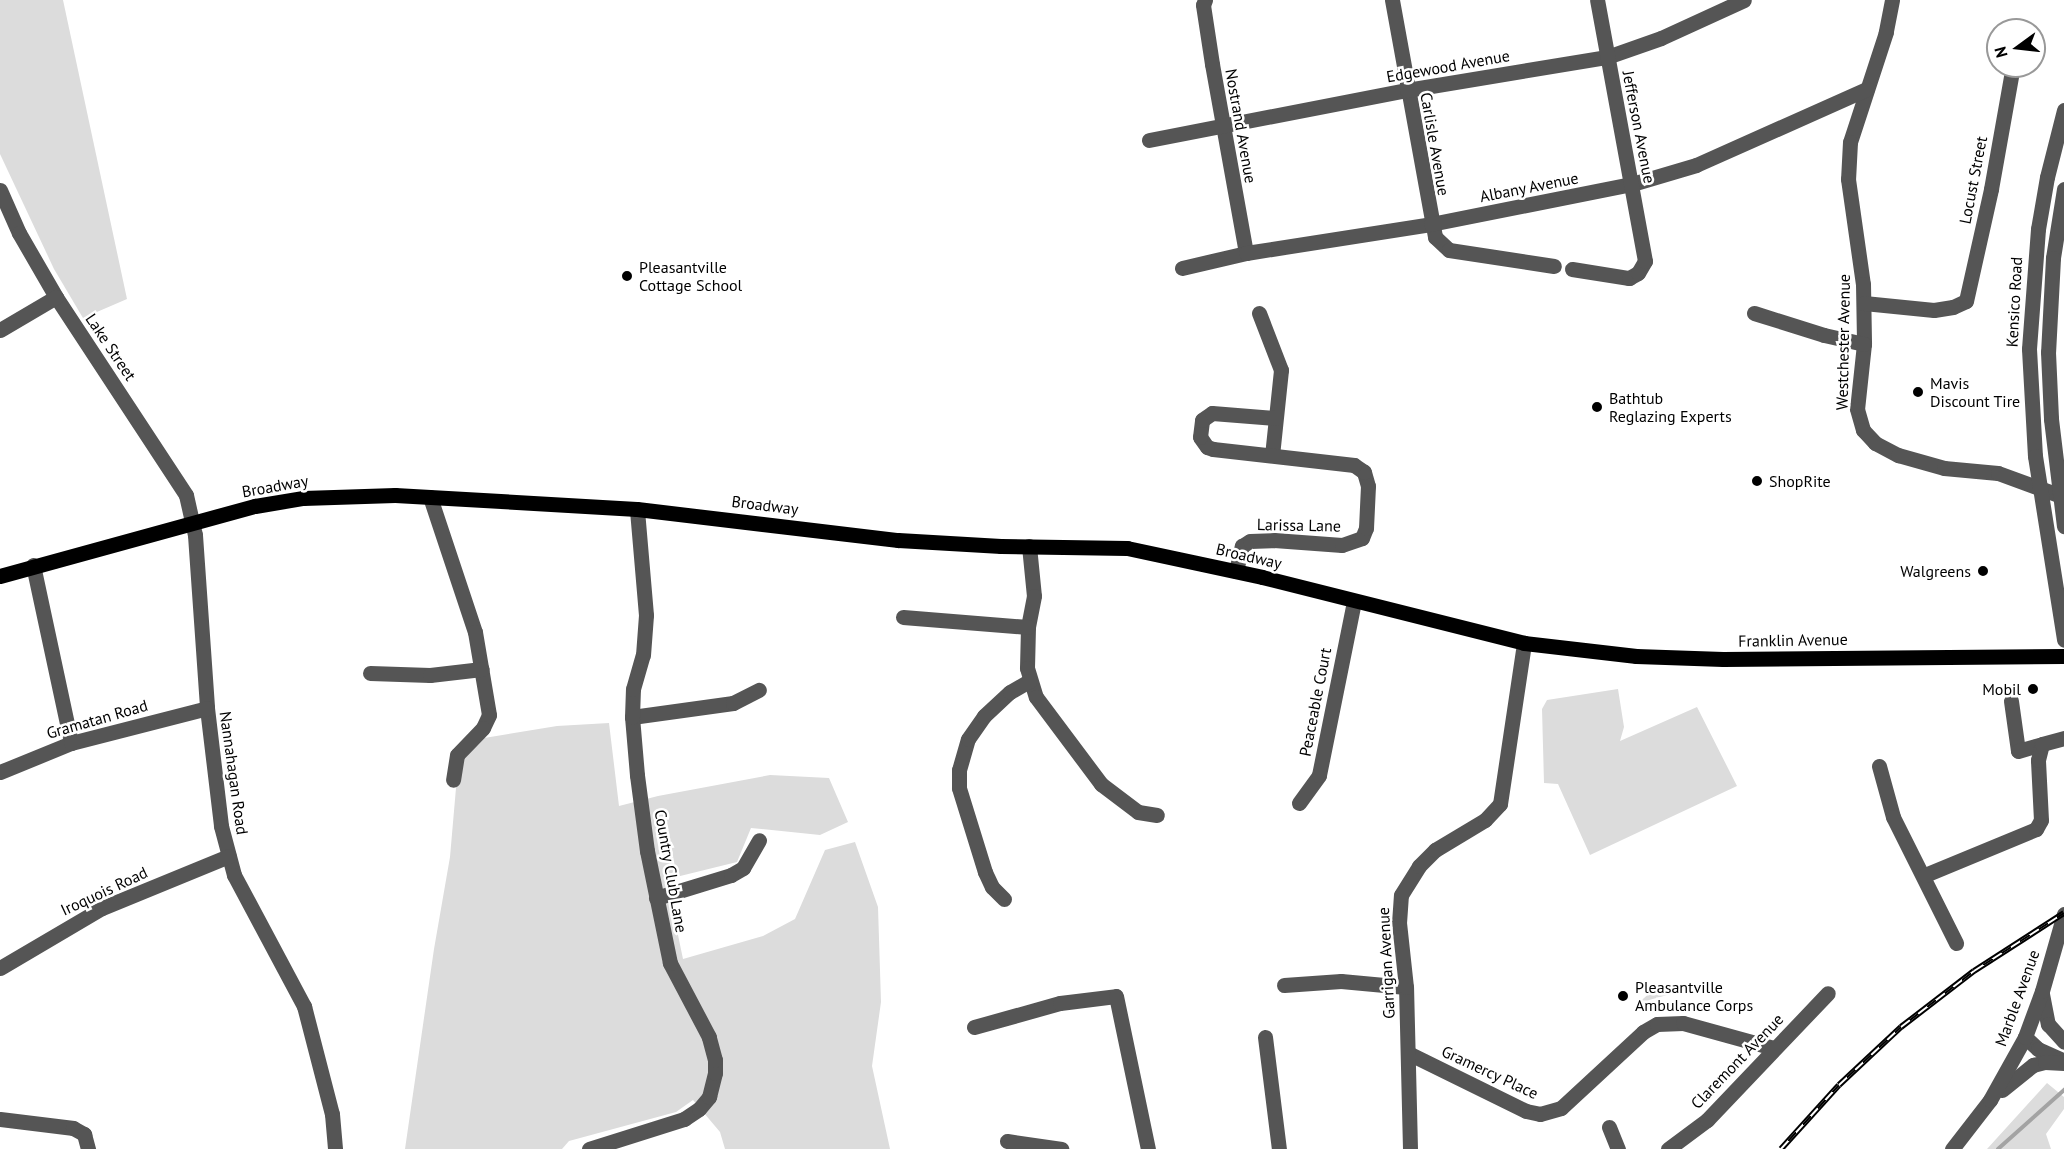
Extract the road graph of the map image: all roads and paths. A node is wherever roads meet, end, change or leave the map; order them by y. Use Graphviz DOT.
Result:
graph roads {
  1 [pos="1392,0"];
  2 [pos="1597,0"];
  3 [pos="1744,0"];
  4 [pos="1892,0"];
  5 [pos="1204,3"];
  6 [pos="1607,57"];
  7 [pos="2011,78"];
  8 [pos="1867,89"];
  9 [pos="1407,90"];
  10 [pos="2064,110"];
  11 [pos="1224,126"];
  12 [pos="1149,140"];
  13 [pos="2058,152"];
  14 [pos="1632,184"];
  15 [pos="2064,189"];
  16 [pos="0,190"];
  17 [pos="1431,224"];
  18 [pos="1246,254"];
  19 [pos="1554,266"];
  20 [pos="1182,268"];
  21 [pos="1572,269"];
  22 [pos="2031,290"];
  23 [pos="2057,296"];
  24 [pos="56,297"];
  25 [pos="1864,303"];
  26 [pos="1259,313"];
  27 [pos="1754,313"];
  28 [pos="0,330"];
  29 [pos="1864,344"];
  30 [pos="1275,418"];
  31 [pos="1272,455"];
  32 [pos="2040,488"];
  33 [pos="430,496"];
  34 [pos="2062,496"];
  35 [pos="637,508"];
  36 [pos="192,524"];
  37 [pos="2064,526"];
  38 [pos="1029,546"];
  39 [pos="33,565"];
  40 [pos="1236,571"];
  41 [pos="0,576"];
  42 [pos="1354,602"];
  43 [pos="903,617"];
  44 [pos="1028,627"];
  45 [pos="2064,640"];
  46 [pos="1524,643"];
  47 [pos="2064,656"];
  48 [pos="482,669"];
  49 [pos="370,673"];
  50 [pos="1029,681"];
  51 [pos="759,690"];
  52 [pos="2011,701"];
  53 [pos="207,708"];
  54 [pos="632,717"];
  55 [pos="2064,738"];
  56 [pos="71,744"];
  57 [pos="2042,744"];
  58 [pos="1879,766"];
  59 [pos="0,772"];
  60 [pos="453,780"];
  61 [pos="1299,804"];
  62 [pos="1157,815"];
  63 [pos="759,840"];
  64 [pos="229,856"];
  65 [pos="1925,876"];
  66 [pos="656,898"];
  67 [pos="1004,899"];
  68 [pos="2064,914"];
  69 [pos="1956,943"];
  70 [pos="0,968"];
  71 [pos="1284,985"];
  72 [pos="1406,987"];
  73 [pos="2042,991"];
  74 [pos="1828,993"];
  75 [pos="974,1027"];
  76 [pos="1265,1037"];
  77 [pos="2025,1037"];
  78 [pos="2064,1044"];
  79 [pos="1774,1048"];
  80 [pos="1408,1053"];
  81 [pos="2064,1062"];
  82 [pos="1990,1100"];
  83 [pos="0,1119"];
  84 [pos="1609,1127"];
  85 [pos="1007,1141"];
  86 [pos="632,1143"];
  87 [pos="88,1149"];
  88 [pos="335,1149"];
  89 [pos="590,1149"];
  90 [pos="1061,1149"];
  91 [pos="1148,1149"];
  92 [pos="1279,1149"];
  93 [pos="1410,1149"];
  94 [pos="1618,1149"];
  95 [pos="1668,1149"];
  96 [pos="1952,1149"];
  1 -- 9 [label="street, Carlisle Avenue"];
  2 -- 6 [label="street, Jefferson Avenue"];
  3 -- 6 [label="street, Edgewood Avenue"];
  4 -- 8 [label="street, Westchester Avenue"];
  5 -- 11 [label="street, Nostrand Avenue"];
  6 -- 9 [label="street, Edgewood Avenue"];
  6 -- 14 [label="street, Jefferson Avenue"];
  7 -- 25 [label="street, Locust Street"];
  8 -- 14 [label="street, Albany Avenue"];
  8 -- 25 [label="street, Westchester Avenue"];
  9 -- 11 [label="street, Edgewood Avenue"];
  9 -- 17 [label="street, Carlisle Avenue"];
  10 -- 13 [label="street, Kensico Road"];
  11 -- 12 [label="street, Edgewood Avenue"];
  11 -- 18 [label="street, Nostrand Avenue"];
  13 -- 22 [label="street, Kensico Road"];
  14 -- 17 [label="street, Albany Avenue"];
  14 -- 21 [label="street, Jefferson Avenue"];
  15 -- 23 [label="street"];
  16 -- 24 [label="street, Lake Street"];
  17 -- 18 [label="street, Albany Avenue"];
  17 -- 19 [label="street"];
  18 -- 20 [label="street, Albany Avenue"];
  22 -- 23 [label="street"];
  22 -- 32 [label="street, Kensico Road"];
  23 -- 34 [label="street"];
  24 -- 28 [label="street"];
  24 -- 36 [label="street, Lake Street"];
  25 -- 29 [label="street, Westchester Avenue"];
  26 -- 30 [label="street"];
  27 -- 29 [label="street"];
  29 -- 32 [label="street, Westchester Avenue"];
  30 -- 31 [label="street"];
  30 -- 31 [label="street, Larissa Lane"];
  31 -- 40 [label="street, Larissa Lane"];
  32 -- 34 [label="street, Westchester Avenue"];
  32 -- 45 [label="street, Kensico Road"];
  33 -- 35 [label="main road, Broadway"];
  33 -- 36 [label="main road, Broadway"];
  33 -- 48 [label="street"];
  34 -- 37 [label="street"];
  35 -- 38 [label="main road, Broadway"];
  35 -- 54 [label="street, Country Club Lane"];
  36 -- 39 [label="main road, Broadway"];
  36 -- 53 [label="street, Nannahagan Road"];
  38 -- 40 [label="main road, Broadway"];
  38 -- 44 [label="street"];
  39 -- 41 [label="main road, Broadway"];
  39 -- 56 [label="street"];
  40 -- 42 [label="main road, Broadway"];
  42 -- 46 [label="main road, Broadway"];
  42 -- 61 [label="street, Peaceable Court"];
  43 -- 44 [label="street"];
  44 -- 50 [label="street"];
  46 -- 47 [label="main road, Franklin Avenue"];
  46 -- 72 [label="street, Garrigan Avenue"];
  48 -- 49 [label="street"];
  48 -- 60 [label="street"];
  50 -- 62 [label="street"];
  50 -- 67 [label="street"];
  51 -- 54 [label="street"];
  52 -- 57 [label="street"];
  53 -- 56 [label="street, Gramatan Road"];
  53 -- 64 [label="street, Nannahagan Road"];
  54 -- 66 [label="street, Country Club Lane"];
  55 -- 57 [label="street"];
  56 -- 59 [label="street, Gramatan Road"];
  57 -- 65 [label="street"];
  58 -- 65 [label="street"];
  63 -- 66 [label="street"];
  64 -- 70 [label="street, Iroquois Road"];
  64 -- 88 [label="street, Nannahagan Road"];
  65 -- 69 [label="street"];
  66 -- 86 [label="street, Country Club Lane"];
  68 -- 73 [label="street, Marble Avenue"];
  71 -- 72 [label="street"];
  72 -- 80 [label="street, Garrigan Avenue"];
  73 -- 77 [label="street, Marble Avenue"];
  73 -- 78 [label="street"];
  74 -- 79 [label="street, Claremont Avenue"];
  75 -- 91 [label="street"];
  76 -- 92 [label="street"];
  77 -- 78 [label="street"];
  77 -- 81 [label="street"];
  77 -- 82 [label="street, Marble Avenue"];
  79 -- 80 [label="street, Gramercy Place"];
  79 -- 95 [label="street, Claremont Avenue"];
  80 -- 93 [label="street, Garrigan Avenue"];
  81 -- 82 [label="street"];
  82 -- 96 [label="street, Marble Avenue"];
  83 -- 87 [label="street"];
  84 -- 94 [label="street"];
  85 -- 90 [label="street"];
  86 -- 89 [label="street, Country Club Lane"];
}
